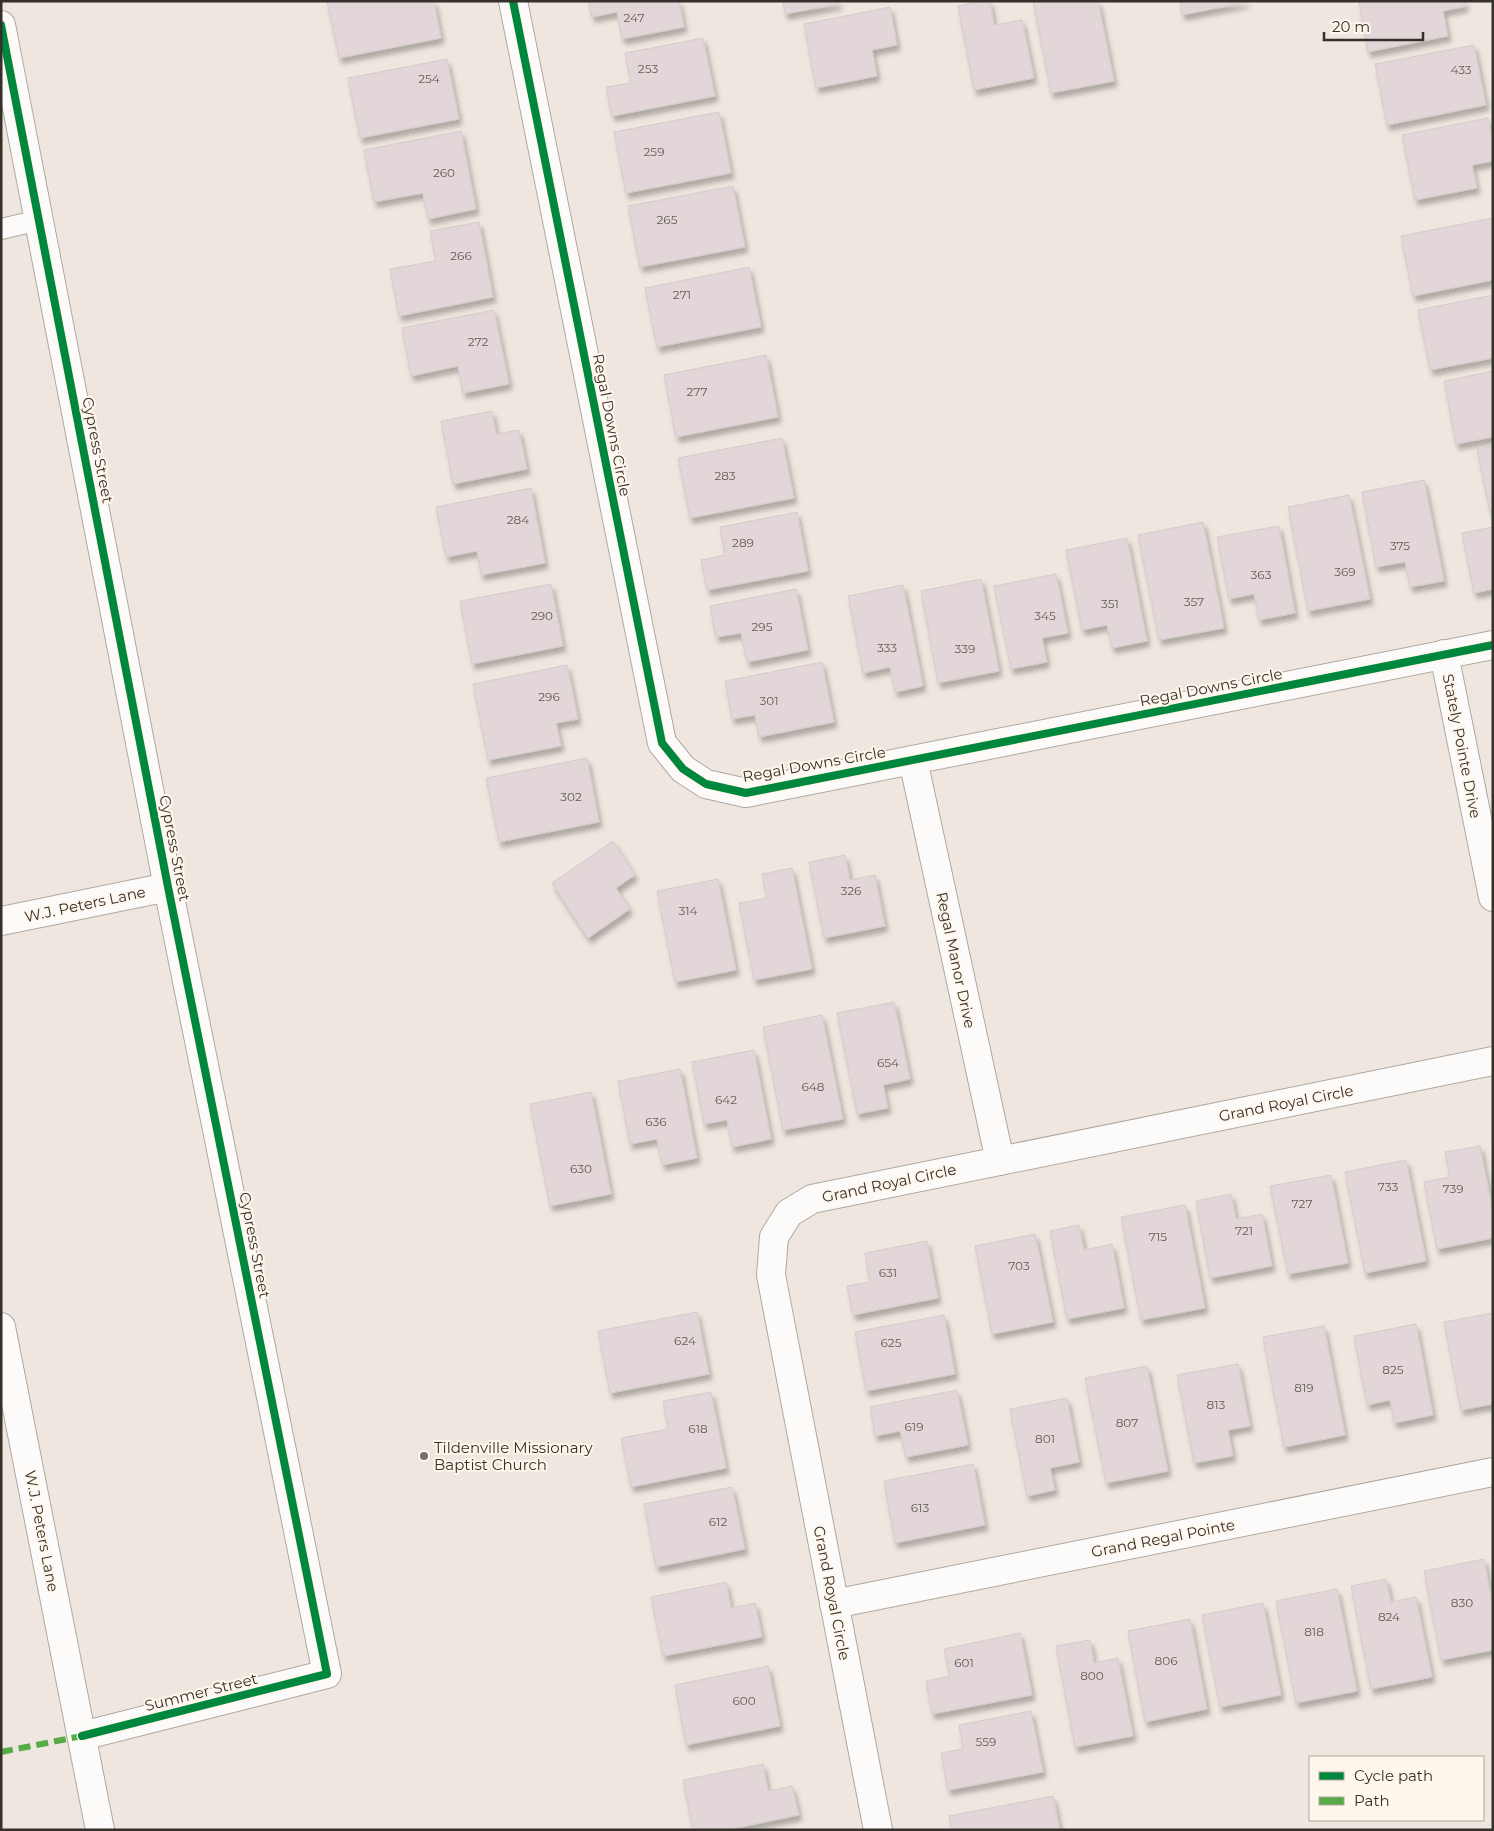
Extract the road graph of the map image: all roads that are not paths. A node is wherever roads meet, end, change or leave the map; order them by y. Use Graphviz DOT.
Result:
graph roads {
  1 [pos="514,1"];
  2 [pos="3,40"];
  3 [pos="39,220"];
  4 [pos="1,229"];
  5 [pos="1493,645"];
  6 [pos="1444,654"];
  7 [pos="913,760"];
  8 [pos="168,886"];
  9 [pos="1493,897"];
  10 [pos="1,921"];
  11 [pos="1493,1061"];
  12 [pos="1000,1161"];
  13 [pos="1,1326"];
  14 [pos="1493,1472"];
  15 [pos="834,1604"];
  16 [pos="327,1674"];
  17 [pos="82,1736"];
  18 [pos="100,1830"];
  19 [pos="878,1830"];
  1 -- 7 [label="street, Regal Downs Circle"];
  2 -- 3 [label="street, Cypress Street"];
  3 -- 4 [label="lane"];
  3 -- 8 [label="street, Cypress Street"];
  5 -- 6 [label="street, Regal Downs Circle"];
  6 -- 7 [label="street, Regal Downs Circle"];
  6 -- 9 [label="street, Stately Pointe Drive"];
  7 -- 12 [label="street, Regal Manor Drive"];
  8 -- 10 [label="street, W.J. Peters Lane"];
  8 -- 16 [label="street, Cypress Street"];
  11 -- 12 [label="street, Grand Royal Circle"];
  12 -- 15 [label="street, Grand Royal Circle"];
  13 -- 17 [label="street, W.J. Peters Lane"];
  14 -- 15 [label="street, Grand Regal Pointe"];
  15 -- 19 [label="street, Grand Royal Circle"];
  16 -- 17 [label="street, Summer Street"];
  17 -- 18 [label="street"];
}
